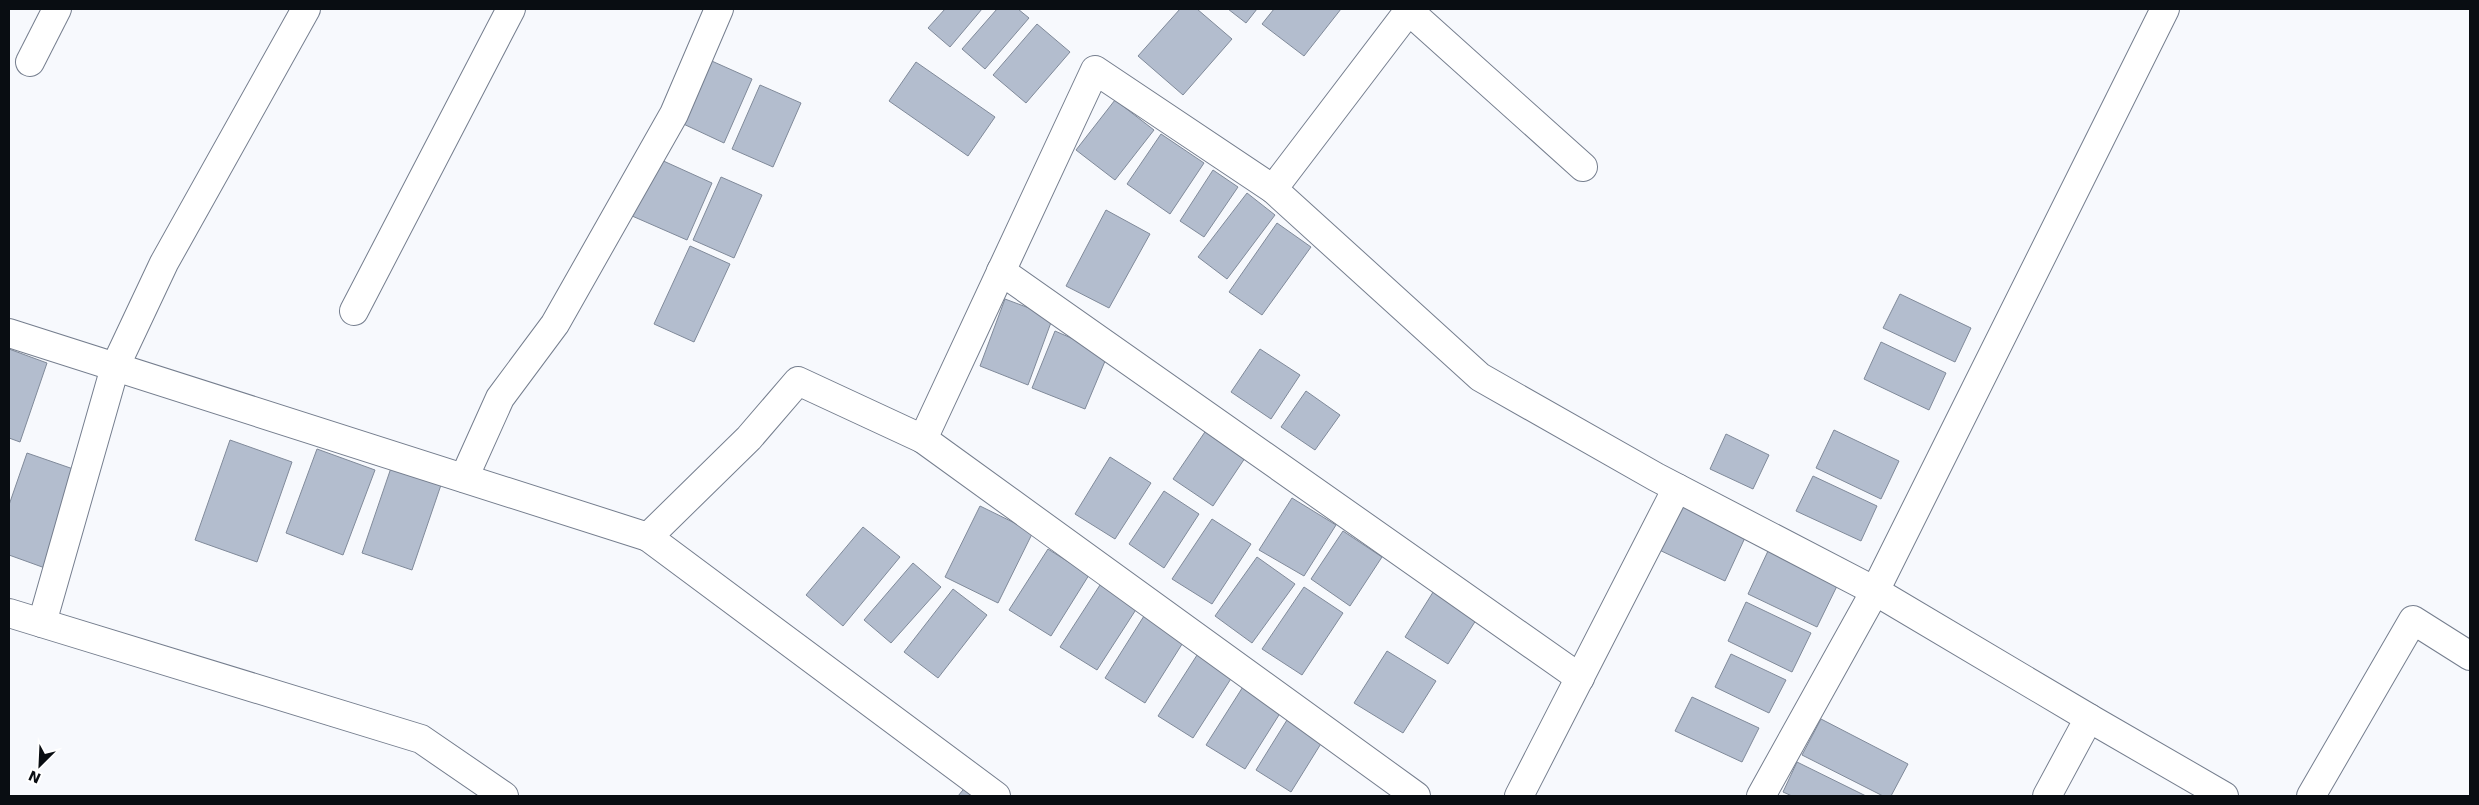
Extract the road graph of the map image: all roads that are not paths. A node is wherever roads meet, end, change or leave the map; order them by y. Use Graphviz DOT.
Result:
graph roads {
  1 [pos="57,9"];
  2 [pos="306,9"];
  3 [pos="511,9"];
  4 [pos="719,9"];
  5 [pos="1409,9"];
  6 [pos="2165,9"];
  7 [pos="30,62"];
  8 [pos="1583,167"];
  9 [pos="1273,189"];
  10 [pos="1001,271"];
  11 [pos="354,311"];
  12 [pos="9,333"];
  13 [pos="115,367"];
  14 [pos="923,439"];
  15 [pos="464,478"];
  16 [pos="1677,488"];
  17 [pos="648,537"];
  18 [pos="1875,591"];
  19 [pos="9,613"];
  20 [pos="42,623"];
  21 [pos="2470,656"];
  22 [pos="1580,678"];
  23 [pos="2089,718"];
  24 [pos="504,796"];
  25 [pos="996,796"];
  26 [pos="1416,796"];
  27 [pos="1520,796"];
  28 [pos="1762,796"];
  29 [pos="2047,796"];
  30 [pos="2224,796"];
  31 [pos="2311,796"];
  1 -- 7 [label="street"];
  2 -- 13 [label="street"];
  3 -- 11 [label="street"];
  4 -- 15 [label="street"];
  5 -- 8 [label="street"];
  5 -- 9 [label="street"];
  6 -- 18 [label="street"];
  9 -- 10 [label="street"];
  9 -- 16 [label="street"];
  10 -- 14 [label="street"];
  10 -- 22 [label="street"];
  12 -- 13 [label="street"];
  13 -- 15 [label="street"];
  13 -- 20 [label="street"];
  14 -- 17 [label="street"];
  14 -- 26 [label="street"];
  15 -- 17 [label="street"];
  16 -- 18 [label="street"];
  16 -- 22 [label="street"];
  17 -- 25 [label="street"];
  18 -- 23 [label="street"];
  18 -- 28 [label="street"];
  19 -- 20 [label="street"];
  20 -- 24 [label="street"];
  21 -- 31 [label="street"];
  22 -- 27 [label="street"];
  23 -- 29 [label="street"];
  23 -- 30 [label="street"];
}
